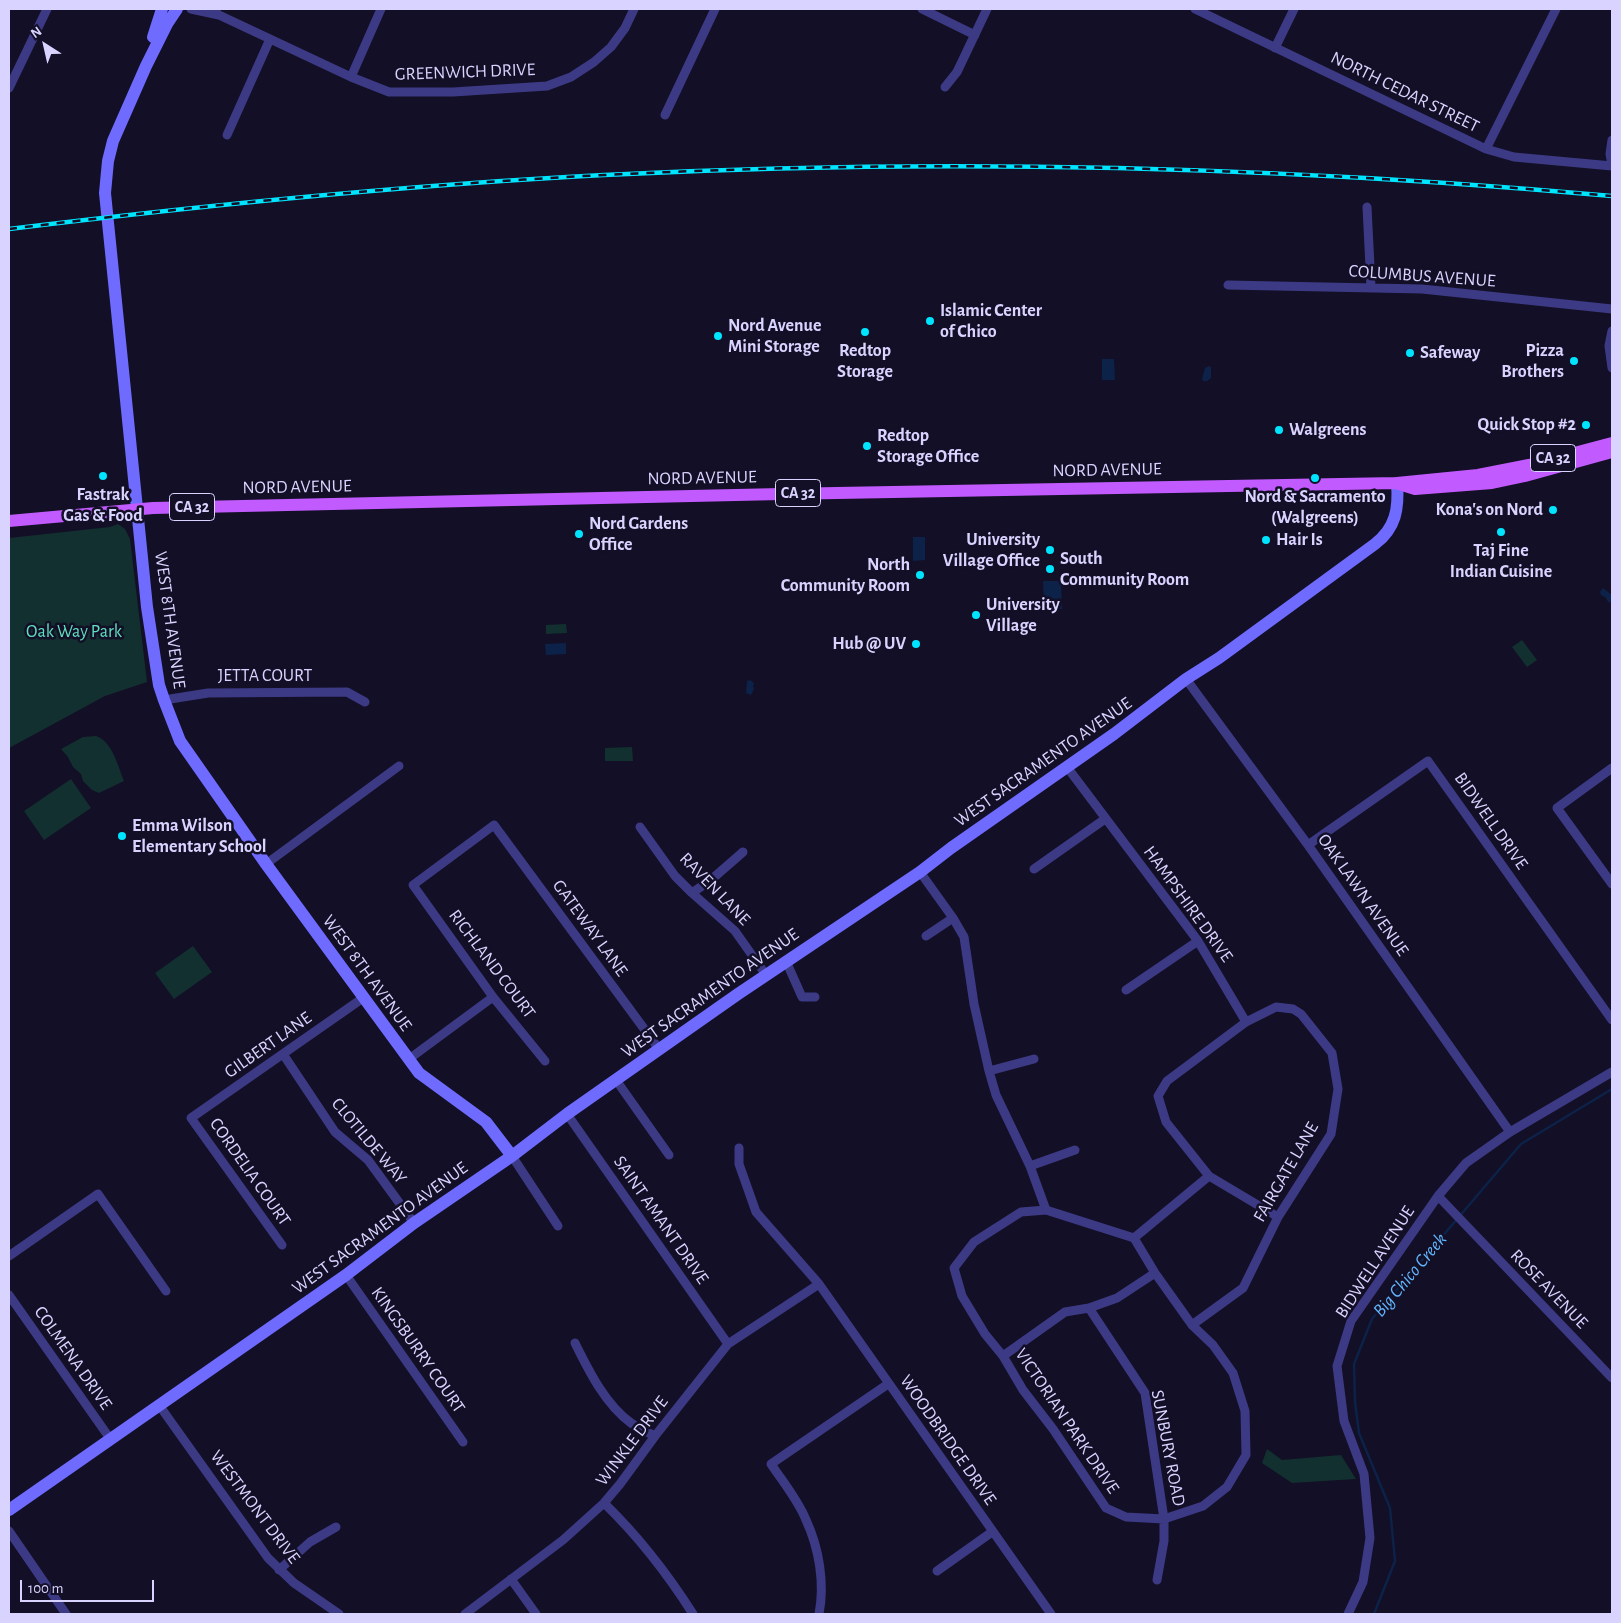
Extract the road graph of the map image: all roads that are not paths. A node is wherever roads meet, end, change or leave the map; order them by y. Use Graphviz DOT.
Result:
graph roads {
  1 [pos="47,9"];
  2 [pos="162,9"];
  3 [pos="171,9"];
  4 [pos="178,9"];
  5 [pos="192,9"];
  6 [pos="381,9"];
  7 [pos="634,9"];
  8 [pos="715,9"];
  9 [pos="922,9"];
  10 [pos="987,9"];
  11 [pos="1195,9"];
  12 [pos="1294,9"];
  13 [pos="1556,9"];
  14 [pos="215,12"];
  15 [pos="975,35"];
  16 [pos="270,39"];
  17 [pos="1275,48"];
  18 [pos="146,66"];
  19 [pos="350,78"];
  20 [pos="9,88"];
  21 [pos="945,88"];
  22 [pos="665,115"];
  23 [pos="227,135"];
  24 [pos="1612,140"];
  25 [pos="1486,149"];
  26 [pos="1612,166"];
  27 [pos="1367,207"];
  28 [pos="1228,286"];
  29 [pos="1371,287"];
  30 [pos="1612,309"];
  31 [pos="1612,331"];
  32 [pos="1612,368"];
  33 [pos="1612,443"];
  34 [pos="1612,452"];
  35 [pos="1396,483"];
  36 [pos="138,508"];
  37 [pos="9,521"];
  38 [pos="1186,679"];
  39 [pos="164,700"];
  40 [pos="366,702"];
  41 [pos="399,766"];
  42 [pos="1067,766"];
  43 [pos="1612,768"];
  44 [pos="1105,818"];
  45 [pos="640,827"];
  46 [pos="1308,844"];
  47 [pos="743,852"];
  48 [pos="266,864"];
  49 [pos="1034,870"];
  50 [pos="920,872"];
  51 [pos="1612,884"];
  52 [pos="414,885"];
  53 [pos="692,894"];
  54 [pos="953,918"];
  55 [pos="926,936"];
  56 [pos="1198,941"];
  57 [pos="786,961"];
  58 [pos="766,975"];
  59 [pos="1126,990"];
  60 [pos="494,997"];
  61 [pos="815,997"];
  62 [pos="364,998"];
  63 [pos="1612,1020"];
  64 [pos="1246,1022"];
  65 [pos="659,1049"];
  66 [pos="283,1054"];
  67 [pos="409,1059"];
  68 [pos="1034,1059"];
  69 [pos="545,1061"];
  70 [pos="989,1071"];
  71 [pos="1612,1072"];
  72 [pos="616,1080"];
  73 [pos="567,1114"];
  74 [pos="192,1118"];
  75 [pos="1510,1132"];
  76 [pos="739,1148"];
  77 [pos="1075,1150"];
  78 [pos="670,1155"];
  79 [pos="512,1156"];
  80 [pos="1030,1166"];
  81 [pos="1210,1176"];
  82 [pos="1438,1196"];
  83 [pos="1046,1210"];
  84 [pos="1278,1217"];
  85 [pos="414,1222"];
  86 [pos="558,1226"];
  87 [pos="1134,1238"];
  88 [pos="282,1246"];
  89 [pos="9,1256"];
  90 [pos="1155,1273"];
  91 [pos="346,1275"];
  92 [pos="819,1284"];
  93 [pos="166,1291"];
  94 [pos="9,1296"];
  95 [pos="1089,1308"];
  96 [pos="1192,1325"];
  97 [pos="576,1344"];
  98 [pos="728,1344"];
  99 [pos="1003,1356"];
  100 [pos="1611,1374"];
  101 [pos="888,1384"];
  102 [pos="159,1405"];
  103 [pos="655,1436"];
  104 [pos="111,1440"];
  105 [pos="463,1442"];
  106 [pos="604,1503"];
  107 [pos="9,1510"];
  108 [pos="1164,1519"];
  109 [pos="336,1527"];
  110 [pos="9,1531"];
  111 [pos="992,1532"];
  112 [pos="279,1570"];
  113 [pos="937,1570"];
  114 [pos="511,1579"];
  115 [pos="1157,1580"];
  116 [pos="66,1614"];
  117 [pos="339,1614"];
  118 [pos="465,1614"];
  119 [pos="536,1614"];
  120 [pos="693,1614"];
  121 [pos="819,1614"];
  122 [pos="1050,1614"];
  123 [pos="1348,1614"];
  1 -- 20 [label="street"];
  2 -- 18 [label="street, WEST 8TH AVENUE"];
  3 -- 4 [label="street"];
  4 -- 18 [label="street, WEST 8TH AVENUE"];
  5 -- 14 [label="street, GREENWICH DRIVE"];
  6 -- 19 [label="street"];
  7 -- 19 [label="street, GREENWICH DRIVE"];
  8 -- 22 [label="street"];
  9 -- 15 [label="street"];
  10 -- 15 [label="street"];
  11 -- 17 [label="street, NORTH CEDAR STREET"];
  12 -- 17 [label="street"];
  13 -- 25 [label="street"];
  14 -- 16 [label="street, GREENWICH DRIVE"];
  15 -- 21 [label="street"];
  16 -- 19 [label="street, GREENWICH DRIVE"];
  16 -- 23 [label="street"];
  17 -- 25 [label="street, NORTH CEDAR STREET"];
  18 -- 36 [label="street, WEST 8TH AVENUE"];
  24 -- 26 [label="street"];
  25 -- 26 [label="street, NORTH CEDAR STREET"];
  27 -- 29 [label="street"];
  28 -- 29 [label="street, COLUMBUS AVENUE"];
  29 -- 30 [label="street, COLUMBUS AVENUE"];
  31 -- 32 [label="street"];
  33 -- 35 [label="main road, NORD AVENUE / CA 32"];
  34 -- 35 [label="main road, NORD AVENUE / CA 32"];
  35 -- 36 [label="main road, NORD AVENUE / CA 32"];
  35 -- 38 [label="street, WEST SACRAMENTO AVENUE"];
  36 -- 37 [label="main road, NORD AVENUE / CA 32"];
  36 -- 39 [label="street, WEST 8TH AVENUE"];
  38 -- 42 [label="street, WEST SACRAMENTO AVENUE"];
  38 -- 46 [label="street, OAK LAWN AVENUE"];
  39 -- 40 [label="street, JETTA COURT"];
  39 -- 48 [label="street, WEST 8TH AVENUE"];
  41 -- 48 [label="street"];
  42 -- 44 [label="street, HAMPSHIRE DRIVE"];
  42 -- 50 [label="street, WEST SACRAMENTO AVENUE"];
  43 -- 51 [label="street"];
  44 -- 49 [label="street"];
  44 -- 56 [label="street, HAMPSHIRE DRIVE"];
  45 -- 53 [label="street, RAVEN LANE"];
  46 -- 63 [label="street, BIDWELL DRIVE"];
  46 -- 75 [label="street, OAK LAWN AVENUE"];
  47 -- 53 [label="street"];
  48 -- 62 [label="street, WEST 8TH AVENUE"];
  50 -- 54 [label="street"];
  50 -- 57 [label="street, WEST SACRAMENTO AVENUE"];
  52 -- 60 [label="street, RICHLAND COURT"];
  52 -- 65 [label="street, GATEWAY LANE"];
  53 -- 58 [label="street, RAVEN LANE"];
  54 -- 55 [label="street"];
  54 -- 70 [label="street"];
  56 -- 59 [label="street"];
  56 -- 64 [label="street, HAMPSHIRE DRIVE"];
  57 -- 58 [label="street, WEST SACRAMENTO AVENUE"];
  57 -- 61 [label="street"];
  58 -- 65 [label="street, WEST SACRAMENTO AVENUE"];
  60 -- 67 [label="street"];
  60 -- 69 [label="street, RICHLAND COURT"];
  62 -- 66 [label="street, GILBERT LANE"];
  62 -- 67 [label="street, WEST 8TH AVENUE"];
  64 -- 81 [label="street"];
  64 -- 84 [label="street, FAIRGATE LANE"];
  65 -- 72 [label="street, WEST SACRAMENTO AVENUE"];
  66 -- 74 [label="street, GILBERT LANE"];
  66 -- 85 [label="street, CLOTILDE WAY"];
  67 -- 79 [label="street, WEST 8TH AVENUE"];
  68 -- 70 [label="street"];
  70 -- 80 [label="street"];
  71 -- 75 [label="street, BIDWELL AVENUE"];
  72 -- 73 [label="street, WEST SACRAMENTO AVENUE"];
  72 -- 78 [label="street"];
  73 -- 79 [label="street, WEST SACRAMENTO AVENUE"];
  73 -- 98 [label="street, SAINT AMANT DRIVE"];
  74 -- 88 [label="street, CORDELIA COURT"];
  75 -- 82 [label="street, BIDWELL AVENUE"];
  76 -- 92 [label="street, WOODBRIDGE DRIVE"];
  77 -- 80 [label="street"];
  79 -- 85 [label="street, WEST SACRAMENTO AVENUE"];
  79 -- 86 [label="street"];
  80 -- 83 [label="street"];
  81 -- 84 [label="street"];
  81 -- 87 [label="street"];
  82 -- 100 [label="street, ROSE AVENUE"];
  82 -- 123 [label="street, BIDWELL AVENUE"];
  83 -- 87 [label="street, VICTORIAN PARK DRIVE"];
  83 -- 99 [label="street, VICTORIAN PARK DRIVE"];
  84 -- 96 [label="street, FAIRGATE LANE"];
  85 -- 91 [label="street, WEST SACRAMENTO AVENUE"];
  87 -- 90 [label="street, VICTORIAN PARK DRIVE"];
  89 -- 93 [label="street"];
  90 -- 95 [label="street"];
  90 -- 96 [label="street, VICTORIAN PARK DRIVE"];
  91 -- 102 [label="street, WEST SACRAMENTO AVENUE"];
  91 -- 105 [label="street, KINGSBURRY COURT"];
  92 -- 98 [label="street, WINKLE DRIVE"];
  92 -- 101 [label="street, WOODBRIDGE DRIVE"];
  94 -- 104 [label="street, COLMENA DRIVE"];
  95 -- 99 [label="street"];
  95 -- 108 [label="street, SUNBURY ROAD"];
  96 -- 108 [label="street, VICTORIAN PARK DRIVE"];
  97 -- 103 [label="street"];
  98 -- 103 [label="street, WINKLE DRIVE"];
  99 -- 108 [label="street, VICTORIAN PARK DRIVE"];
  101 -- 111 [label="street, WOODBRIDGE DRIVE"];
  101 -- 121 [label="street"];
  102 -- 104 [label="street, WEST SACRAMENTO AVENUE"];
  102 -- 112 [label="street, WESTMONT DRIVE"];
  103 -- 106 [label="street, WINKLE DRIVE"];
  104 -- 107 [label="street, WEST SACRAMENTO AVENUE"];
  106 -- 114 [label="street, WINKLE DRIVE"];
  106 -- 120 [label="street"];
  108 -- 115 [label="street, SUNBURY ROAD"];
  109 -- 112 [label="street"];
  110 -- 116 [label="street"];
  111 -- 113 [label="street"];
  111 -- 122 [label="street, WOODBRIDGE DRIVE"];
  112 -- 117 [label="street, WESTMONT DRIVE"];
  114 -- 118 [label="street, WINKLE DRIVE"];
  114 -- 119 [label="street"];
}
